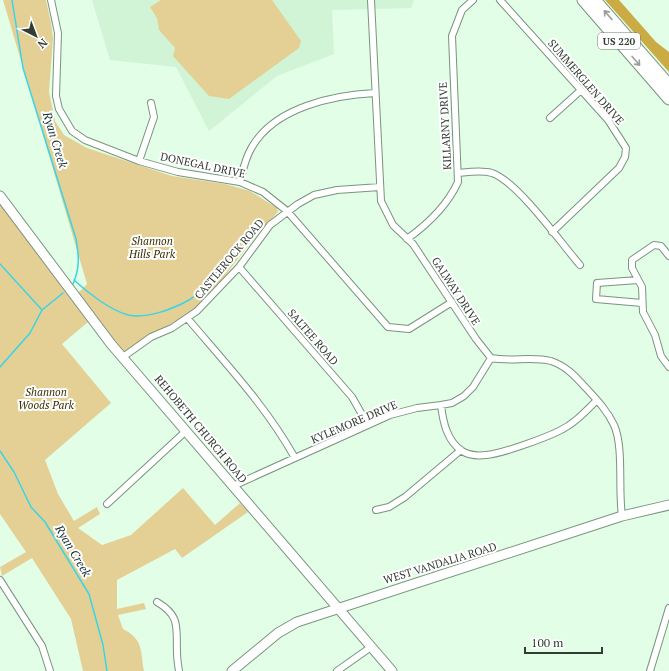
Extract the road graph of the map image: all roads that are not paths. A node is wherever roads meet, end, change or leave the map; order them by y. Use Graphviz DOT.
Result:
graph roads {
  1 [pos="51,0"];
  2 [pos="371,0"];
  3 [pos="473,0"];
  4 [pos="500,0"];
  5 [pos="583,0"];
  6 [pos="595,0"];
  7 [pos="652,65"];
  8 [pos="669,76"];
  9 [pos="654,82"];
  10 [pos="669,85"];
  11 [pos="580,91"];
  12 [pos="376,93"];
  13 [pos="669,99"];
  14 [pos="151,103"];
  15 [pos="669,104"];
  16 [pos="550,118"];
  17 [pos="139,161"];
  18 [pos="458,173"];
  19 [pos="240,182"];
  20 [pos="380,186"];
  21 [pos="0,196"];
  22 [pos="287,211"];
  23 [pos="552,232"];
  24 [pos="407,239"];
  25 [pos="669,256"];
  26 [pos="580,265"];
  27 [pos="238,267"];
  28 [pos="638,280"];
  29 [pos="452,302"];
  30 [pos="642,303"];
  31 [pos="188,319"];
  32 [pos="124,357"];
  33 [pos="491,358"];
  34 [pos="669,368"];
  35 [pos="597,400"];
  36 [pos="441,405"];
  37 [pos="368,425"];
  38 [pos="186,431"];
  39 [pos="461,450"];
  40 [pos="295,458"];
  41 [pos="234,486"];
  42 [pos="108,504"];
  43 [pos="669,505"];
  44 [pos="376,510"];
  45 [pos="622,516"];
  46 [pos="0,580"];
  47 [pos="156,602"];
  48 [pos="337,608"];
  49 [pos="669,608"];
  50 [pos="371,647"];
  51 [pos="50,671"];
  52 [pos="179,671"];
  53 [pos="232,671"];
  54 [pos="337,671"];
  55 [pos="392,671"];
  56 [pos="650,671"];
  1 -- 17 [label="street, DONEGAL DRIVE"];
  2 -- 12 [label="street, GALWAY DRIVE"];
  3 -- 18 [label="street, KILLARNY DRIVE"];
  4 -- 11 [label="street, SUMMERGLEN DRIVE"];
  5 -- 9 [label="highway, US 220, one-way"];
  7 -- 6 [label="highway, US 220, one-way"];
  7 -- 8 [label="highway"];
  7 -- 10 [label="highway, US 220"];
  9 -- 13 [label="highway, US 220"];
  9 -- 15 [label="highway"];
  11 -- 16 [label="street"];
  11 -- 23 [label="street, SUMMERGLEN DRIVE"];
  12 -- 19 [label="street"];
  12 -- 20 [label="street, GALWAY DRIVE"];
  14 -- 17 [label="street"];
  17 -- 19 [label="street, DONEGAL DRIVE"];
  18 -- 23 [label="street"];
  18 -- 24 [label="street, KILLARNY DRIVE"];
  19 -- 22 [label="street, DONEGAL DRIVE"];
  20 -- 22 [label="street, CASTLEROCK ROAD"];
  20 -- 24 [label="street, GALWAY DRIVE"];
  21 -- 32 [label="street, REHOBETH CHURCH ROAD"];
  22 -- 27 [label="street, CASTLEROCK ROAD"];
  22 -- 29 [label="street, DONEGAL DRIVE"];
  23 -- 26 [label="street"];
  24 -- 29 [label="street, GALWAY DRIVE"];
  25 -- 28 [label="street"];
  27 -- 31 [label="street, CASTLEROCK ROAD"];
  27 -- 37 [label="street, SALTEE ROAD"];
  28 -- 30 [label="street"];
  28 -- 30 [label="street"];
  29 -- 33 [label="street, GALWAY DRIVE"];
  30 -- 34 [label="street"];
  31 -- 32 [label="street, CASTLEROCK ROAD"];
  31 -- 40 [label="street"];
  32 -- 38 [label="street, REHOBETH CHURCH ROAD"];
  33 -- 35 [label="street"];
  33 -- 36 [label="street, KYLEMORE DRIVE"];
  35 -- 39 [label="street"];
  35 -- 45 [label="street"];
  36 -- 37 [label="street, KYLEMORE DRIVE"];
  36 -- 39 [label="street"];
  37 -- 40 [label="street, KYLEMORE DRIVE"];
  38 -- 41 [label="street, REHOBETH CHURCH ROAD"];
  38 -- 42 [label="street"];
  39 -- 44 [label="street"];
  40 -- 41 [label="street, KYLEMORE DRIVE"];
  41 -- 48 [label="street, REHOBETH CHURCH ROAD"];
  43 -- 45 [label="street, WEST VANDALIA ROAD"];
  45 -- 48 [label="street, WEST VANDALIA ROAD"];
  46 -- 51 [label="street"];
  47 -- 52 [label="street"];
  48 -- 50 [label="street, REHOBETH CHURCH ROAD"];
  48 -- 53 [label="street, WEST VANDALIA ROAD"];
  49 -- 56 [label="street"];
  50 -- 54 [label="street"];
  50 -- 55 [label="street, REHOBETH CHURCH ROAD"];
}
